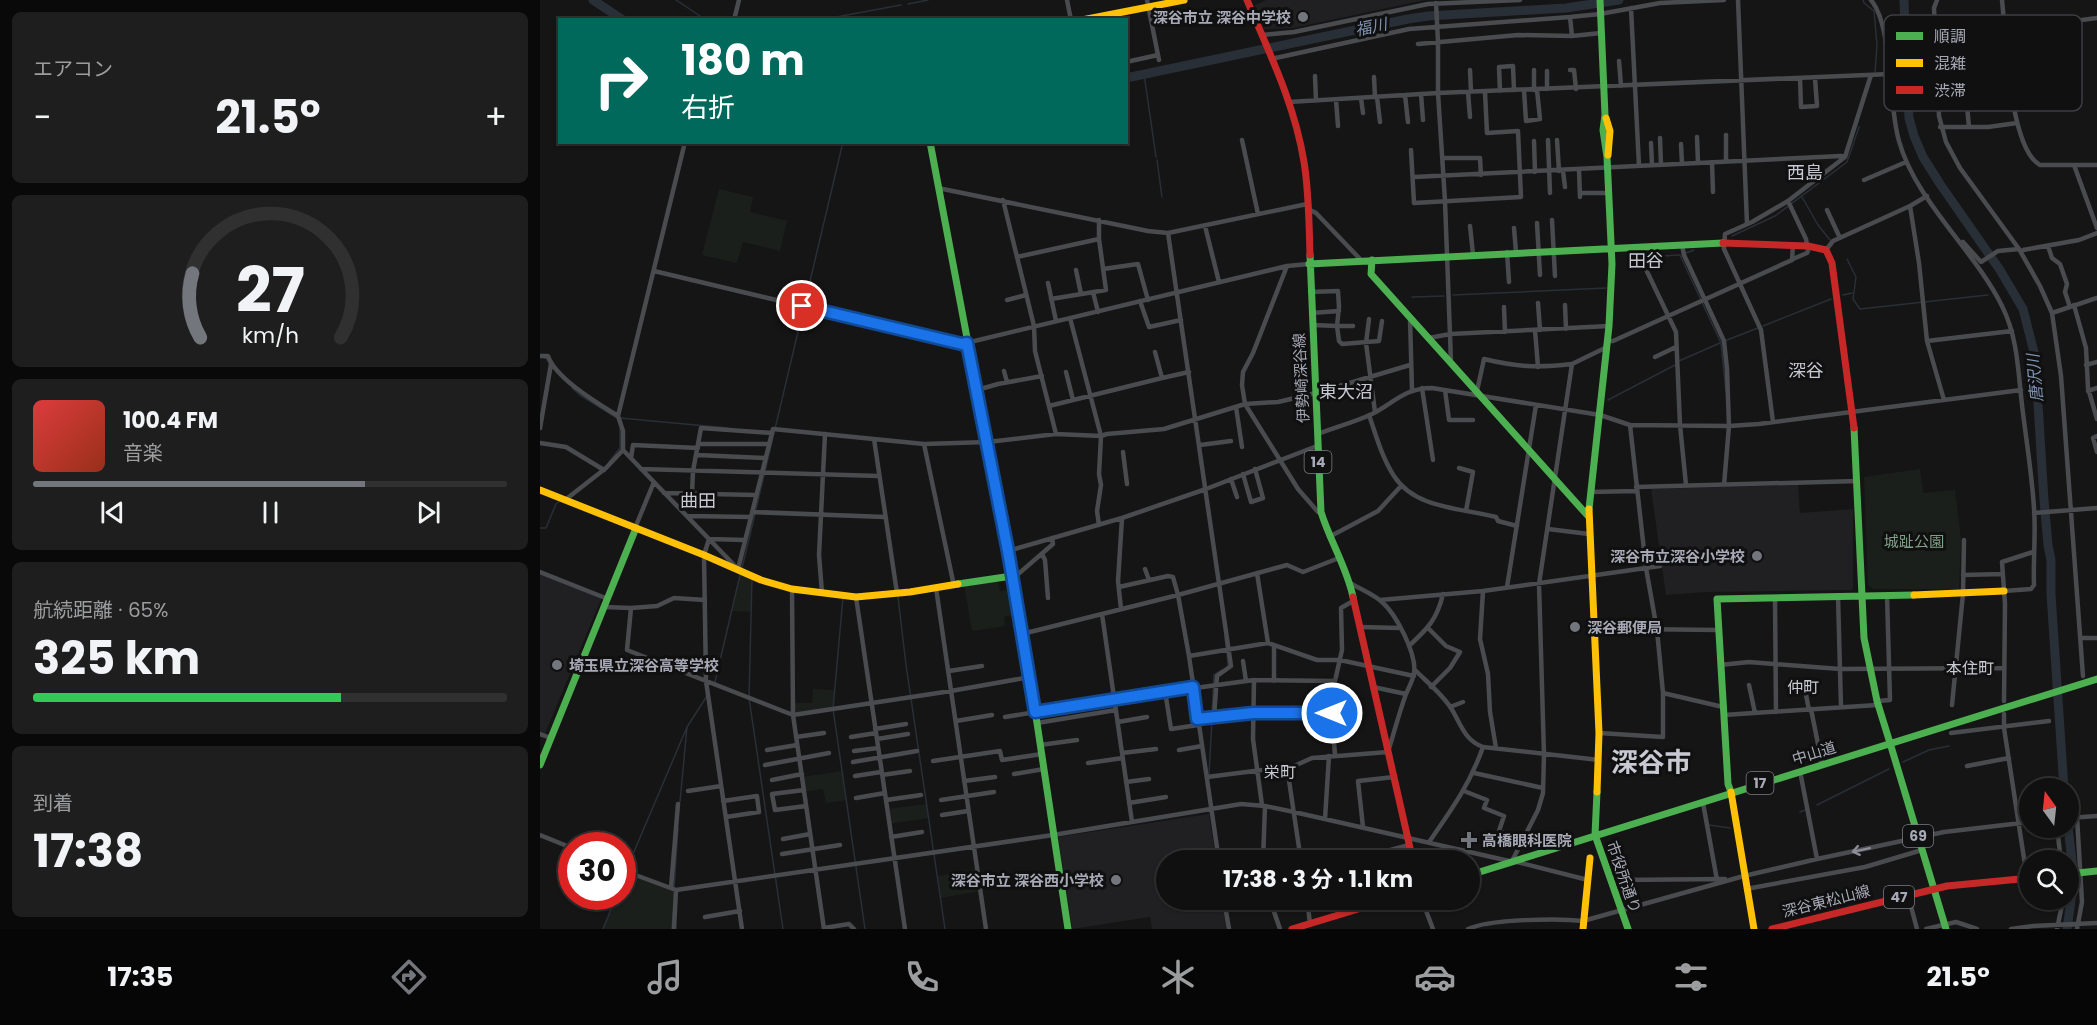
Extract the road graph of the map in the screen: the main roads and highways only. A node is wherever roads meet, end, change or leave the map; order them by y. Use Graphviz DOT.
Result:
graph roads {
  1 [pos="1184,0"];
  2 [pos="1247,0"];
  3 [pos="1600,0"];
  4 [pos="1147,3"];
  5 [pos="1090,18"];
  6 [pos="930,144"];
  7 [pos="1612,248"];
  8 [pos="1372,260"];
  9 [pos="1309,264"];
  10 [pos="540,490"];
  11 [pos="1588,516"];
  12 [pos="636,528"];
  13 [pos="1012,576"];
  14 [pos="2004,591"];
  15 [pos="1861,596"];
  16 [pos="2097,680"];
  17 [pos="1890,743"];
  18 [pos="540,765"];
  19 [pos="1731,792"];
  20 [pos="1595,835"];
  21 [pos="1410,850"];
  22 [pos="1590,858"];
  23 [pos="1480,872"];
  24 [pos="2097,872"];
  25 [pos="2079,873"];
  26 [pos="2019,879"];
  27 [pos="1934,889"];
  28 [pos="1355,910"];
  29 [pos="1583,925"];
  30 [pos="1945,926"];
  31 [pos="1068,929"];
  32 [pos="1292,929"];
  33 [pos="1628,929"];
  34 [pos="1754,929"];
  35 [pos="1772,929"];
  1 -- 4 [label="main road"];
  2 -- 9 [label="main road, 伊勢崎深谷線 / 14"];
  3 -- 7 [label="main road"];
  4 -- 5 [label="main road"];
  6 -- 13 [label="main road"];
  7 -- 8 [label="main road"];
  7 -- 11 [label="main road"];
  7 -- 15 [label="main road"];
  8 -- 9 [label="main road"];
  8 -- 11 [label="main road"];
  9 -- 21 [label="main road, 伊勢崎深谷線 / 14"];
  10 -- 12 [label="main road"];
  11 -- 20 [label="main road"];
  12 -- 13 [label="main road"];
  12 -- 18 [label="main road"];
  13 -- 31 [label="main road"];
  14 -- 15 [label="main road"];
  15 -- 17 [label="main road"];
  15 -- 19 [label="main road"];
  16 -- 17 [label="main road, 中山道 / 17"];
  17 -- 19 [label="main road, 中山道 / 17"];
  17 -- 27 [label="main road, 69"];
  19 -- 20 [label="main road, 中山道 / 17"];
  19 -- 34 [label="main road"];
  20 -- 23 [label="main road, 中山道 / 17"];
  20 -- 33 [label="main road, 市役所通り"];
  22 -- 29 [label="main road"];
  24 -- 25 [label="main road"];
  26 -- 27 [label="main road, 深谷東松山線 / 47"];
  27 -- 30 [label="main road, 69"];
  27 -- 35 [label="main road, 深谷東松山線 / 47"];
  28 -- 32 [label="main road"];
}
